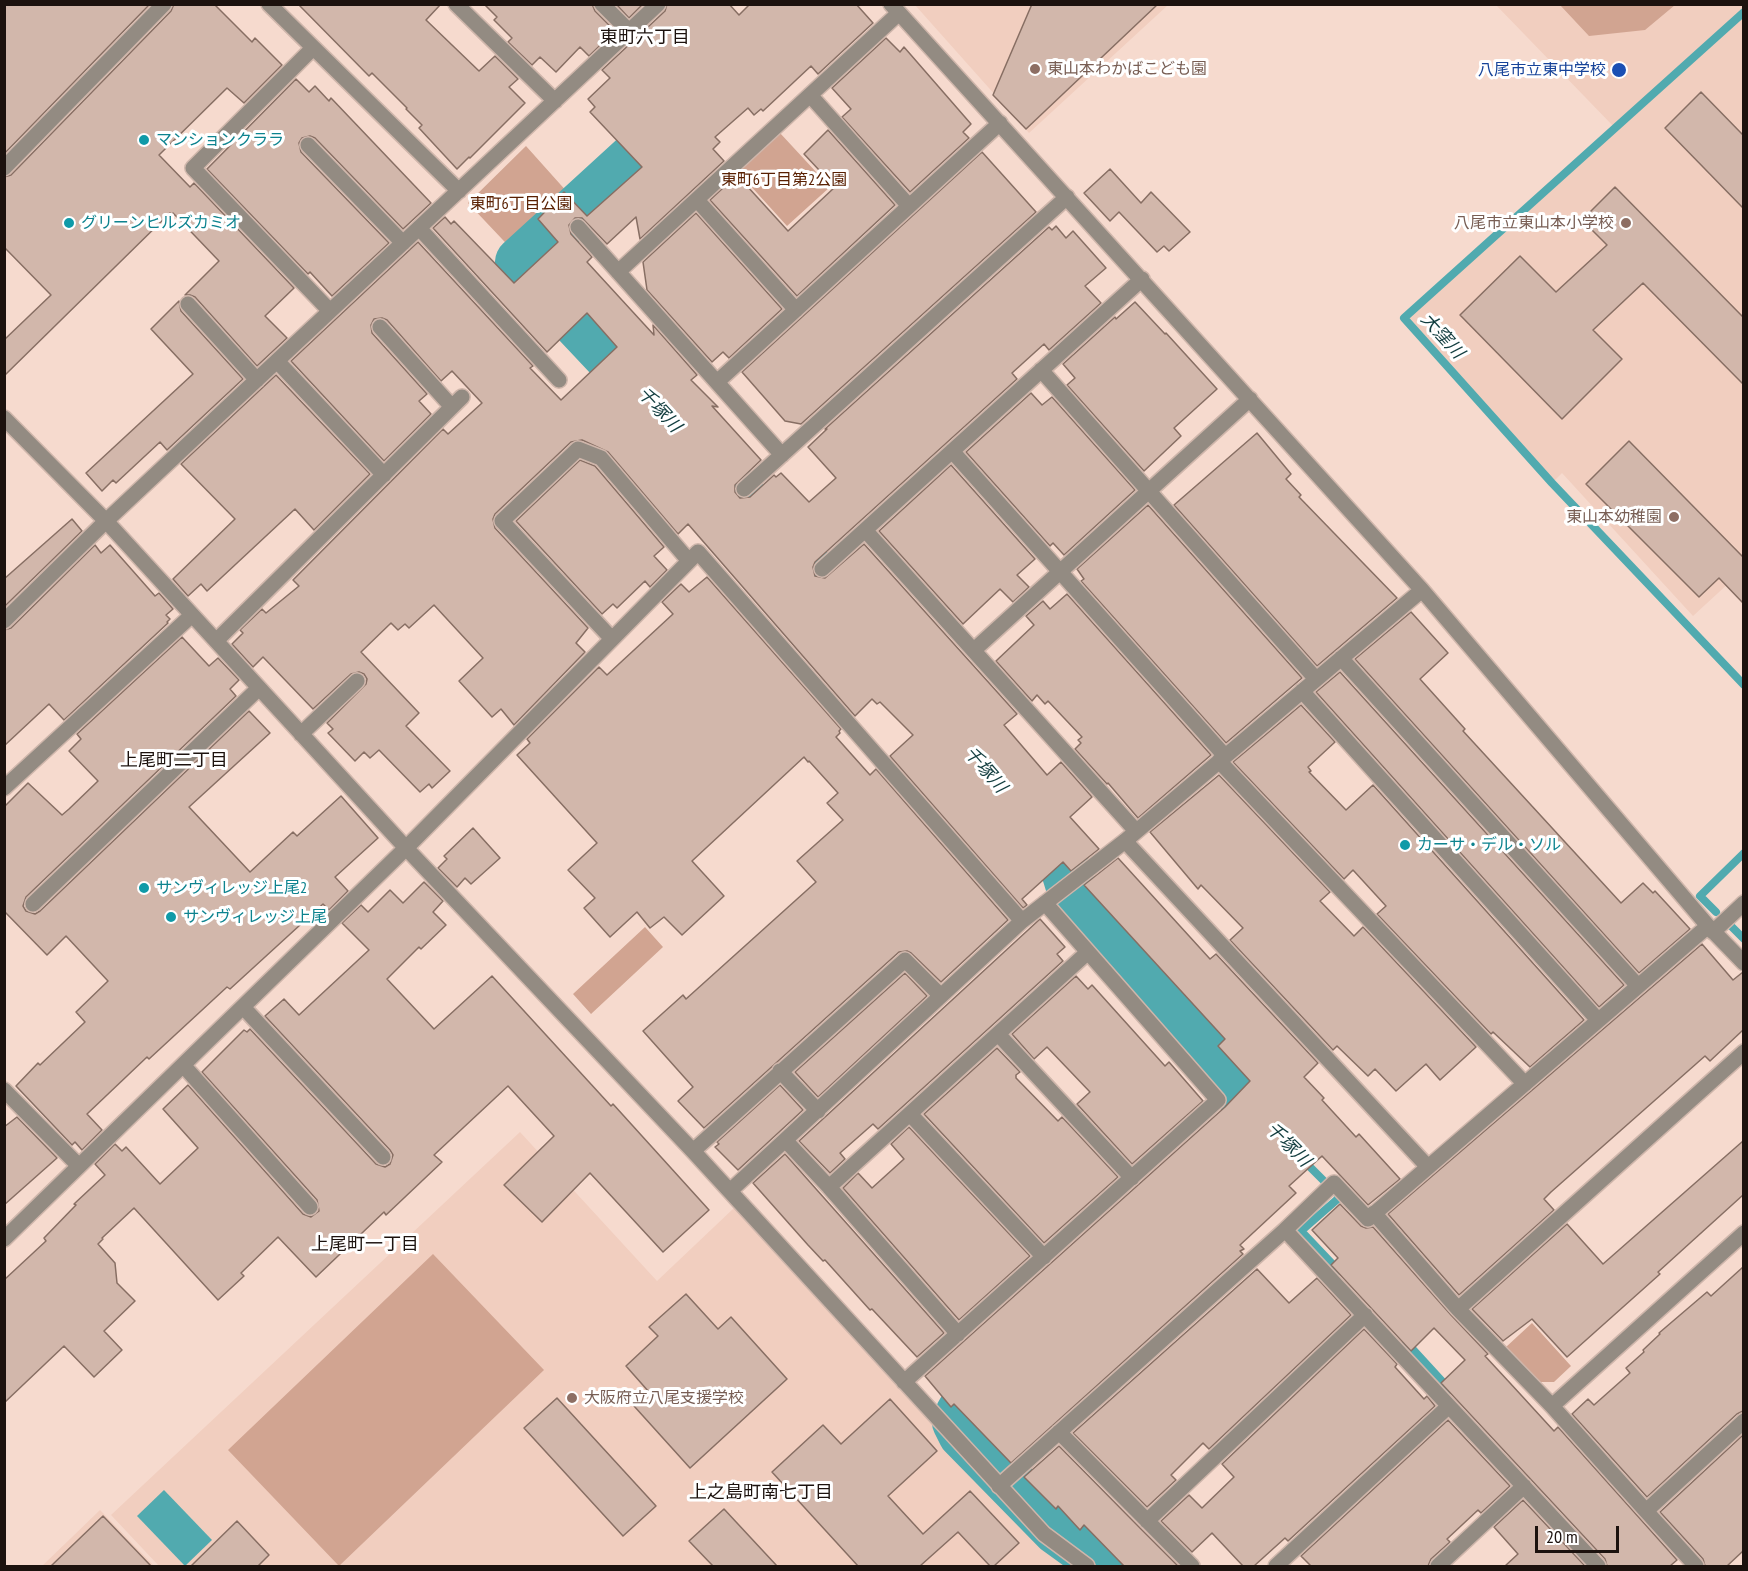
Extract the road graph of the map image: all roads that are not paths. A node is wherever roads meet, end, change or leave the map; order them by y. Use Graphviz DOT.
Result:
graph roads {
  1 [pos="164,4"];
  2 [pos="269,4"];
  3 [pos="456,4"];
  4 [pos="602,4"];
  5 [pos="658,4"];
  6 [pos="895,9"];
  7 [pos="629,31"];
  8 [pos="313,48"];
  9 [pos="810,95"];
  10 [pos="555,101"];
  11 [pos="1000,123"];
  12 [pos="308,145"];
  13 [pos="4,168"];
  14 [pos="459,190"];
  15 [pos="1067,197"];
  16 [pos="697,200"];
  17 [pos="909,206"];
  18 [pos="578,227"];
  19 [pos="419,228"];
  20 [pos="403,243"];
  21 [pos="618,272"];
  22 [pos="1142,279"];
  23 [pos="188,304"];
  24 [pos="796,310"];
  25 [pos="330,311"];
  26 [pos="380,327"];
  27 [pos="278,361"];
  28 [pos="1041,370"];
  29 [pos="257,380"];
  30 [pos="559,380"];
  31 [pos="717,382"];
  32 [pos="1250,399"];
  33 [pos="4,418"];
  34 [pos="952,451"];
  35 [pos="782,454"];
  36 [pos="384,475"];
  37 [pos="744,489"];
  38 [pos="1150,492"];
  39 [pos="106,521"];
  40 [pos="866,530"];
  41 [pos="689,561"];
  42 [pos="822,569"];
  43 [pos="1060,572"];
  44 [pos="1422,590"];
  45 [pos="192,615"];
  46 [pos="4,621"];
  47 [pos="612,639"];
  48 [pos="216,641"];
  49 [pos="974,650"];
  50 [pos="1341,658"];
  51 [pos="1316,679"];
  52 [pos="357,681"];
  53 [pos="258,688"];
  54 [pos="1302,691"];
  55 [pos="301,734"];
  56 [pos="1222,759"];
  57 [pos="4,788"];
  58 [pos="1130,836"];
  59 [pos="406,848"];
  60 [pos="1045,903"];
  61 [pos="1743,903"];
  62 [pos="33,904"];
  63 [pos="1022,921"];
  64 [pos="1711,929"];
  65 [pos="1088,952"];
  66 [pos="1743,963"];
  67 [pos="1638,986"];
  68 [pos="941,996"];
  69 [pos="243,1007"];
  70 [pos="1598,1020"];
  71 [pos="998,1034"];
  72 [pos="1743,1053"];
  73 [pos="183,1065"];
  74 [pos="780,1071"];
  75 [pos="1525,1084"];
  76 [pos="4,1090"];
  77 [pos="818,1111"];
  78 [pos="910,1114"];
  79 [pos="786,1141"];
  80 [pos="693,1151"];
  81 [pos="383,1157"];
  82 [pos="79,1166"];
  83 [pos="1428,1167"];
  84 [pos="1132,1178"];
  85 [pos="829,1187"];
  86 [pos="730,1191"];
  87 [pos="310,1207"];
  88 [pos="1374,1213"];
  89 [pos="1286,1230"];
  90 [pos="1743,1233"];
  91 [pos="4,1239"];
  92 [pos="1044,1257"];
  93 [pos="1458,1309"];
  94 [pos="1365,1315"];
  95 [pos="958,1334"];
  96 [pos="904,1382"];
  97 [pos="1449,1406"];
  98 [pos="1552,1406"];
  99 [pos="1743,1421"];
  100 [pos="1059,1431"];
  101 [pos="1005,1481"];
  102 [pos="1524,1486"];
  103 [pos="1646,1511"];
  104 [pos="1146,1521"];
  105 [pos="1592,1564"];
  106 [pos="1087,1566"];
  107 [pos="1192,1566"];
  108 [pos="1276,1566"];
  109 [pos="1438,1566"];
  110 [pos="1696,1566"];
  1 -- 13 [label="street"];
  2 -- 8 [label="street"];
  3 -- 10 [label="street"];
  4 -- 7 [label="street"];
  5 -- 7 [label="street"];
  6 -- 9 [label="street"];
  6 -- 11 [label="street"];
  7 -- 10 [label="street"];
  8 -- 14 [label="street"];
  8 -- 25 [label="street"];
  9 -- 16 [label="street"];
  9 -- 17 [label="street"];
  10 -- 14 [label="street"];
  11 -- 15 [label="street"];
  11 -- 17 [label="street"];
  12 -- 20 [label="street"];
  14 -- 19 [label="street"];
  15 -- 22 [label="street"];
  15 -- 35 [label="street"];
  16 -- 21 [label="street"];
  16 -- 24 [label="street"];
  17 -- 24 [label="street"];
  18 -- 21 [label="street"];
  19 -- 20 [label="street"];
  19 -- 30 [label="street"];
  20 -- 25 [label="street"];
  21 -- 31 [label="street"];
  22 -- 28 [label="street"];
  22 -- 32 [label="street"];
  23 -- 29 [label="street"];
  24 -- 31 [label="street"];
  25 -- 27 [label="street"];
  26 -- 36 [label="street"];
  27 -- 29 [label="street"];
  27 -- 36 [label="street"];
  28 -- 34 [label="street"];
  28 -- 38 [label="street"];
  29 -- 39 [label="street"];
  31 -- 35 [label="street"];
  32 -- 38 [label="street"];
  32 -- 44 [label="street"];
  33 -- 39 [label="street"];
  34 -- 40 [label="street"];
  34 -- 43 [label="street"];
  35 -- 37 [label="street"];
  36 -- 48 [label="street"];
  38 -- 43 [label="street"];
  38 -- 51 [label="street"];
  39 -- 45 [label="street"];
  39 -- 46 [label="street"];
  40 -- 42 [label="street"];
  40 -- 49 [label="street"];
  41 -- 47 [label="street"];
  41 -- 47 [label="street"];
  41 -- 63 [label="street"];
  43 -- 49 [label="street"];
  43 -- 56 [label="street"];
  44 -- 50 [label="street"];
  44 -- 64 [label="street"];
  45 -- 48 [label="street"];
  45 -- 57 [label="street"];
  47 -- 59 [label="street"];
  48 -- 53 [label="street"];
  49 -- 58 [label="street"];
  50 -- 51 [label="street"];
  50 -- 67 [label="street"];
  51 -- 54 [label="street"];
  52 -- 55 [label="street"];
  53 -- 55 [label="street"];
  53 -- 62 [label="street"];
  54 -- 56 [label="street"];
  54 -- 70 [label="street"];
  55 -- 59 [label="street"];
  56 -- 58 [label="street"];
  56 -- 75 [label="street"];
  58 -- 60 [label="street"];
  58 -- 83 [label="street"];
  59 -- 69 [label="street"];
  59 -- 80 [label="street"];
  60 -- 63 [label="street"];
  60 -- 65 [label="street"];
  61 -- 64 [label="street"];
  63 -- 68 [label="street"];
  64 -- 66 [label="street"];
  64 -- 67 [label="street"];
  65 -- 71 [label="street"];
  65 -- 84 [label="street"];
  67 -- 70 [label="street"];
  68 -- 74 [label="street"];
  68 -- 77 [label="street"];
  69 -- 73 [label="street"];
  69 -- 81 [label="street"];
  70 -- 75 [label="street"];
  71 -- 78 [label="street"];
  71 -- 84 [label="street"];
  72 -- 93 [label="street"];
  73 -- 82 [label="street"];
  73 -- 87 [label="street"];
  74 -- 77 [label="street"];
  74 -- 80 [label="street"];
  75 -- 83 [label="street"];
  76 -- 82 [label="street"];
  77 -- 79 [label="street"];
  78 -- 85 [label="street"];
  78 -- 92 [label="street"];
  79 -- 85 [label="street"];
  79 -- 86 [label="street"];
  80 -- 86 [label="street"];
  82 -- 91 [label="street"];
  83 -- 88 [label="street"];
  84 -- 92 [label="street"];
  85 -- 95 [label="street"];
  86 -- 96 [label="street"];
  88 -- 89 [label="street"];
  88 -- 93 [label="street"];
  89 -- 94 [label="street"];
  89 -- 100 [label="street"];
  90 -- 98 [label="street"];
  92 -- 95 [label="street"];
  93 -- 98 [label="street"];
  94 -- 97 [label="street"];
  94 -- 104 [label="street"];
  95 -- 96 [label="street"];
  96 -- 101 [label="street"];
  97 -- 102 [label="street"];
  97 -- 108 [label="street"];
  98 -- 103 [label="street"];
  99 -- 103 [label="street"];
  100 -- 101 [label="street"];
  100 -- 104 [label="street"];
  101 -- 106 [label="street"];
  102 -- 105 [label="street"];
  102 -- 109 [label="street"];
  103 -- 110 [label="street"];
  104 -- 107 [label="street"];
}
